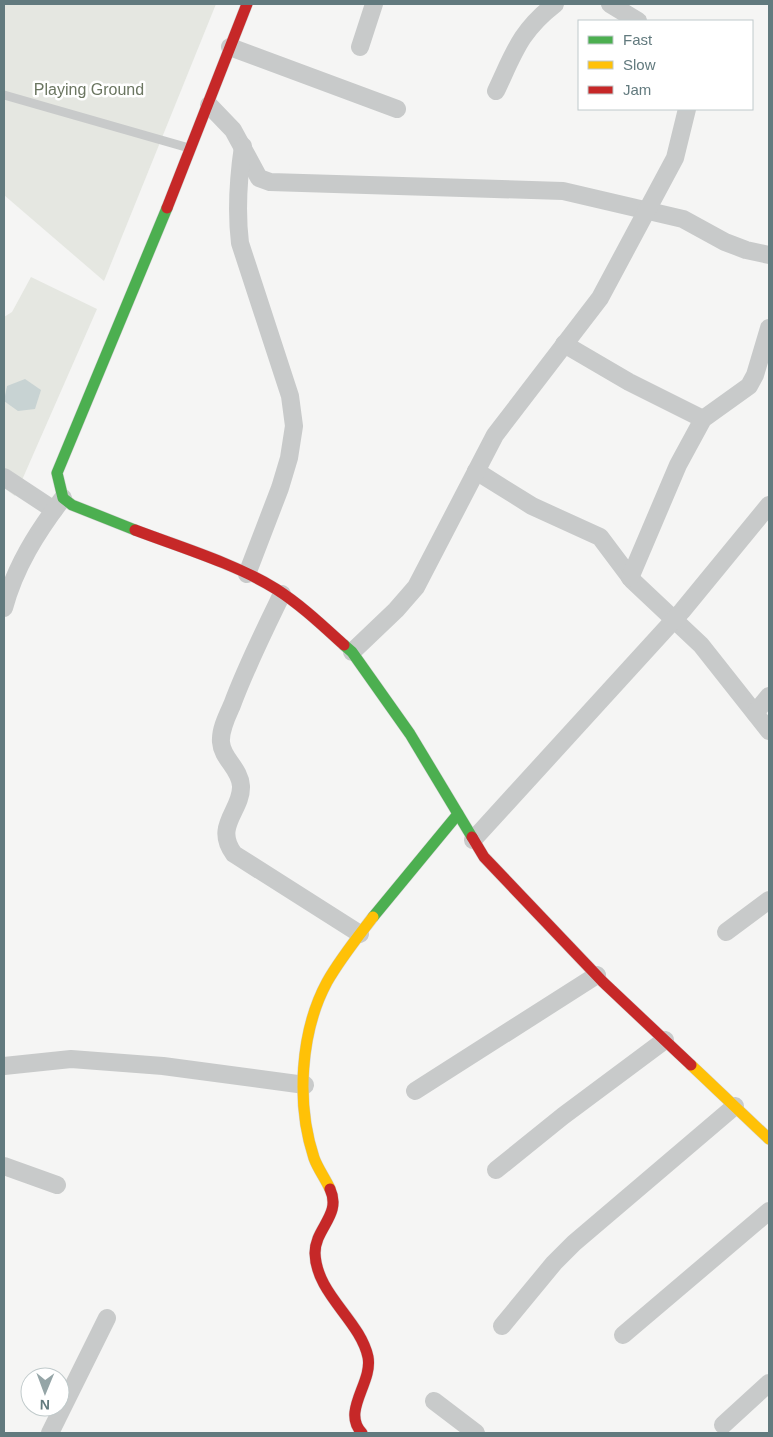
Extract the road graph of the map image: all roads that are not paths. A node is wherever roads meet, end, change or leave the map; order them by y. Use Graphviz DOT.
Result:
graph roads {
  1 [pos="247,4"];
  2 [pos="374,4"];
  3 [pos="554,4"];
  4 [pos="610,4"];
  5 [pos="636,20"];
  6 [pos="230,47"];
  7 [pos="360,47"];
  8 [pos="496,91"];
  9 [pos="4,95"];
  10 [pos="209,105"];
  11 [pos="397,109"];
  12 [pos="687,110"];
  13 [pos="243,146"];
  14 [pos="191,149"];
  15 [pos="648,209"];
  16 [pos="769,255"];
  17 [pos="769,328"];
  18 [pos="564,344"];
  19 [pos="703,419"];
  20 [pos="476,471"];
  21 [pos="4,477"];
  22 [pos="59,504"];
  23 [pos="769,504"];
  24 [pos="247,574"];
  25 [pos="630,578"];
  26 [pos="282,594"];
  27 [pos="4,608"];
  28 [pos="674,621"];
  29 [pos="352,652"];
  30 [pos="769,696"];
  31 [pos="755,712"];
  32 [pos="769,730"];
  33 [pos="458,814"];
  34 [pos="474,840"];
  35 [pos="769,900"];
  36 [pos="726,932"];
  37 [pos="360,934"];
  38 [pos="597,975"];
  39 [pos="665,1040"];
  40 [pos="4,1066"];
  41 [pos="305,1085"];
  42 [pos="415,1091"];
  43 [pos="735,1106"];
  44 [pos="769,1139"];
  45 [pos="4,1166"];
  46 [pos="496,1170"];
  47 [pos="57,1185"];
  48 [pos="769,1211"];
  49 [pos="107,1318"];
  50 [pos="502,1326"];
  51 [pos="623,1335"];
  52 [pos="769,1384"];
  53 [pos="434,1401"];
  54 [pos="723,1425"];
  55 [pos="50,1433"];
  56 [pos="362,1433"];
  57 [pos="476,1433"];
  1 -- 6 [label="street"];
  2 -- 7 [label="street"];
  3 -- 8 [label="street"];
  4 -- 5 [label="street"];
  6 -- 10 [label="street"];
  6 -- 11 [label="street"];
  9 -- 14 [label="lane"];
  10 -- 13 [label="street"];
  10 -- 14 [label="street"];
  12 -- 15 [label="street"];
  13 -- 15 [label="street"];
  13 -- 24 [label="street"];
  14 -- 22 [label="street"];
  15 -- 16 [label="street"];
  15 -- 18 [label="street"];
  17 -- 19 [label="street"];
  18 -- 19 [label="street"];
  18 -- 20 [label="street"];
  19 -- 25 [label="street"];
  20 -- 25 [label="street"];
  20 -- 29 [label="street"];
  21 -- 22 [label="street"];
  22 -- 24 [label="street"];
  22 -- 27 [label="street"];
  23 -- 28 [label="street"];
  24 -- 26 [label="street"];
  25 -- 28 [label="street"];
  26 -- 29 [label="street"];
  26 -- 37 [label="street"];
  28 -- 31 [label="street"];
  28 -- 34 [label="street"];
  29 -- 33 [label="street"];
  30 -- 31 [label="street"];
  31 -- 32 [label="street"];
  33 -- 34 [label="street"];
  33 -- 37 [label="street"];
  34 -- 38 [label="street"];
  35 -- 36 [label="street"];
  37 -- 41 [label="street"];
  38 -- 39 [label="street"];
  38 -- 42 [label="street"];
  39 -- 43 [label="street"];
  39 -- 46 [label="street"];
  40 -- 41 [label="street"];
  41 -- 56 [label="street"];
  43 -- 44 [label="street"];
  43 -- 50 [label="street"];
  45 -- 47 [label="street"];
  48 -- 51 [label="street"];
  49 -- 55 [label="street"];
  52 -- 54 [label="street"];
  53 -- 57 [label="street"];
}
